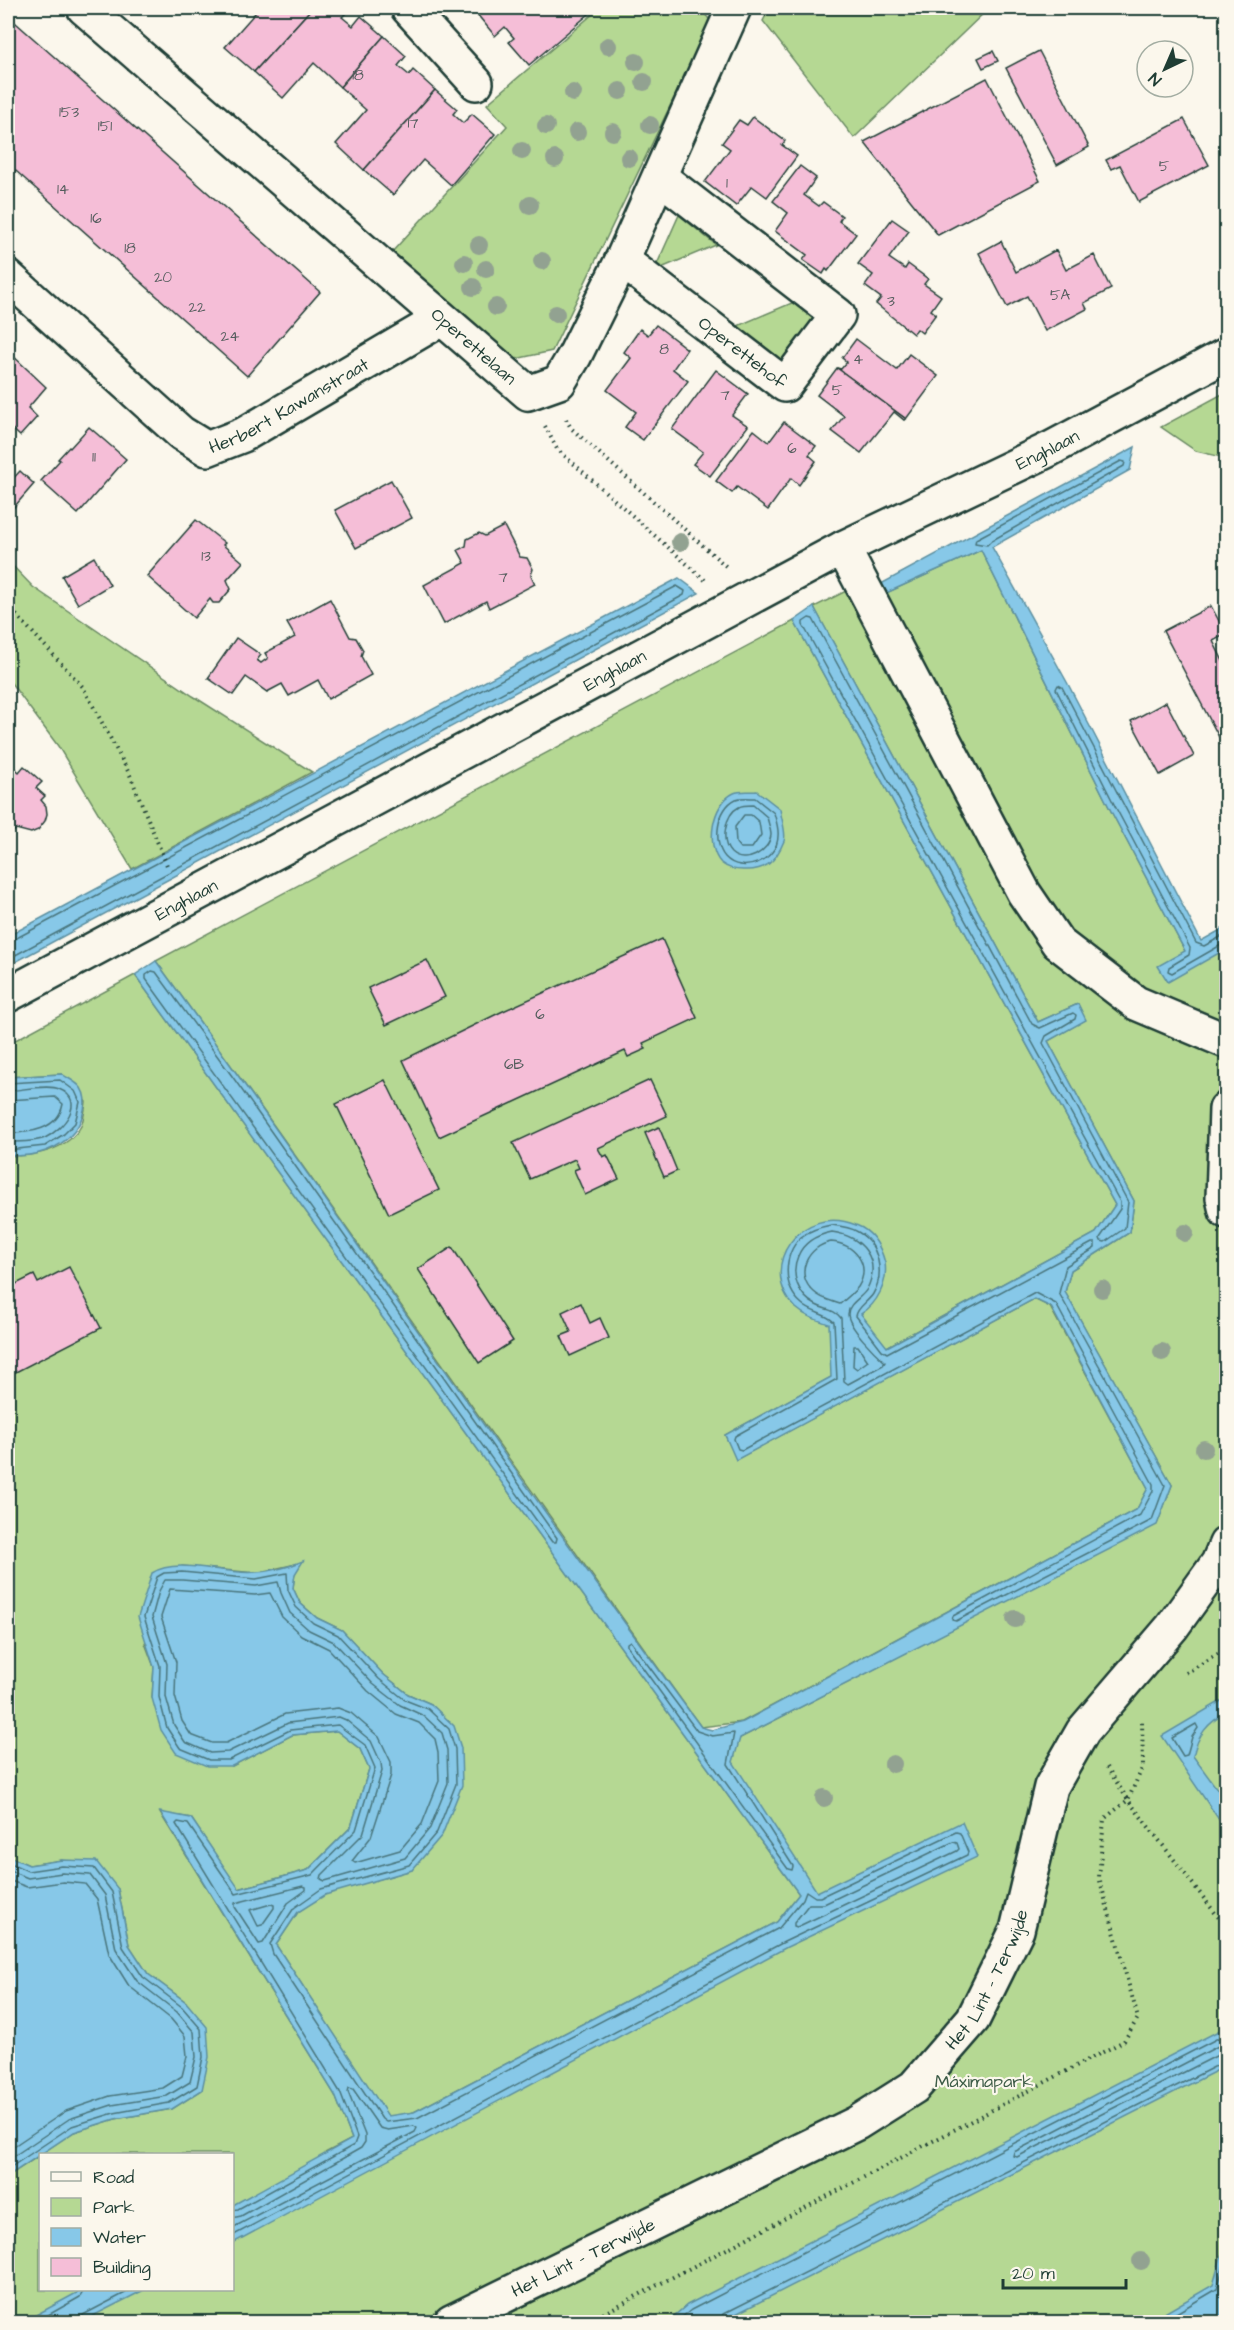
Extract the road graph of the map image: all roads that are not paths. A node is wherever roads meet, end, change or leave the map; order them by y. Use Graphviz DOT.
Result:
graph roads {
  1 [pos="84,8"];
  2 [pos="408,8"];
  3 [pos="734,8"];
  4 [pos="476,83"];
  5 [pos="660,177"];
  6 [pos="622,260"];
  7 [pos="8,277"];
  8 [pos="441,319"];
  9 [pos="1227,355"];
  10 [pos="843,548"];
  11 [pos="8,995"];
  12 [pos="1227,1041"];
  13 [pos="1227,1109"];
  14 [pos="1227,1210"];
  15 [pos="1227,1544"];
  16 [pos="451,2322"];
  1 -- 8 [label="street, Operettelaan"];
  2 -- 4 [label="street"];
  3 -- 5 [label="street, Operettelaan"];
  5 -- 6 [label="street, Operettelaan"];
  5 -- 6 [label="street, Operettehof"];
  6 -- 8 [label="street, Operettelaan"];
  7 -- 8 [label="street, Herbert Kawanstraat"];
  9 -- 10 [label="street, Enghlaan"];
  10 -- 11 [label="street, Enghlaan"];
  10 -- 12 [label="street"];
  13 -- 14 [label="street"];
  15 -- 16 [label="street, Het Lint - Terwijde"];
}
